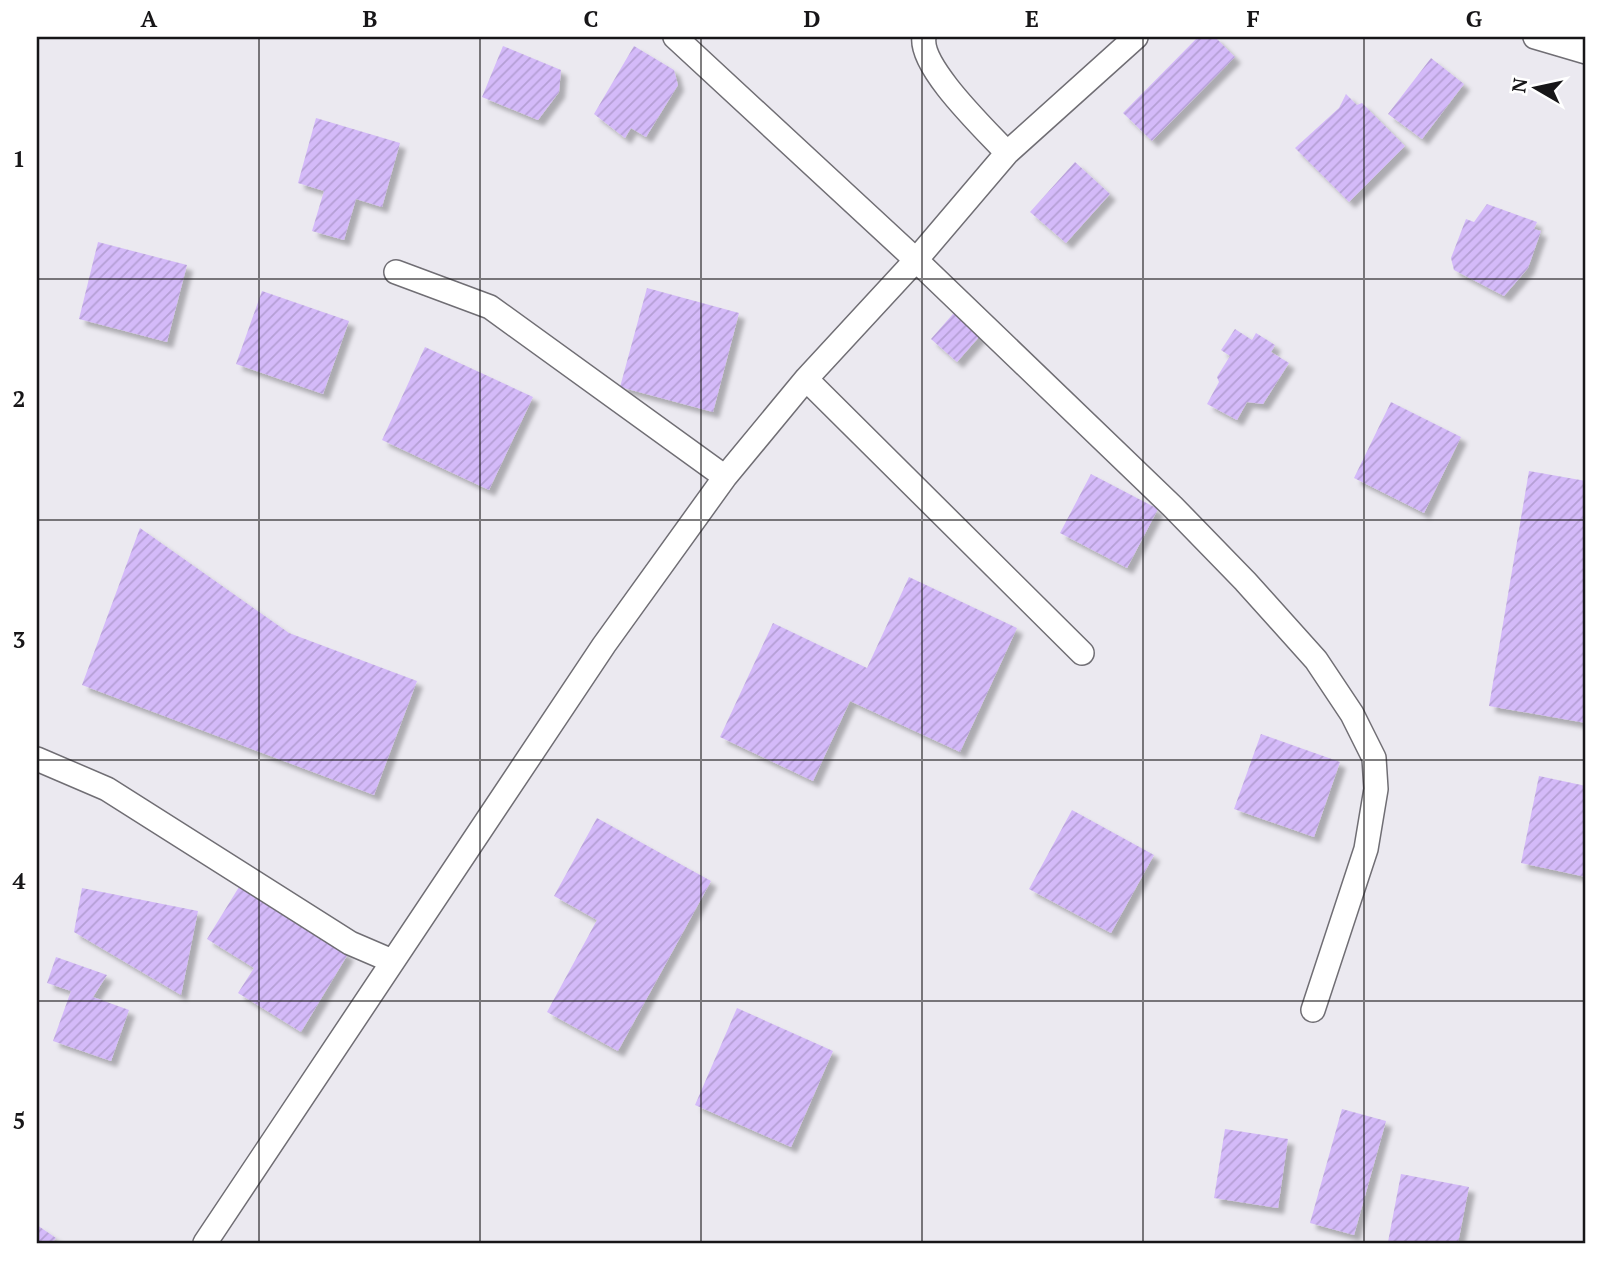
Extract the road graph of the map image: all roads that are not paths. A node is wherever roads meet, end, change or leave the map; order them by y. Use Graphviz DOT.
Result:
graph roads {
  1 [pos="675,37"];
  2 [pos="924,37"];
  3 [pos="1136,37"];
  4 [pos="1535,37"];
  5 [pos="1586,52"];
  6 [pos="1007,153"];
  7 [pos="916,260"];
  8 [pos="396,272"];
  9 [pos="806,379"];
  10 [pos="725,477"];
  11 [pos="1082,653"];
  12 [pos="37,759"];
  13 [pos="392,961"];
  14 [pos="1313,1010"];
  15 [pos="205,1243"];
  1 -- 7 [label="street"];
  2 -- 6 [label="street"];
  3 -- 6 [label="street"];
  4 -- 5 [label="street"];
  6 -- 7 [label="street"];
  7 -- 9 [label="street"];
  7 -- 14 [label="street"];
  8 -- 10 [label="street"];
  9 -- 10 [label="street"];
  9 -- 11 [label="street"];
  10 -- 13 [label="street"];
  12 -- 13 [label="street"];
  13 -- 15 [label="street"];
}
